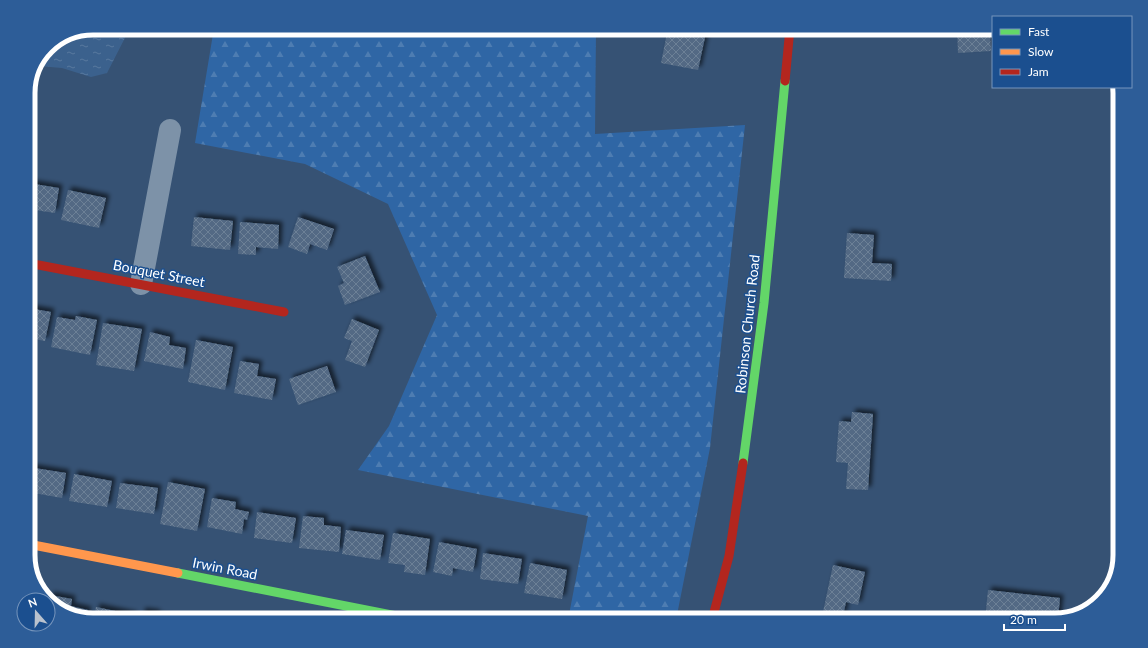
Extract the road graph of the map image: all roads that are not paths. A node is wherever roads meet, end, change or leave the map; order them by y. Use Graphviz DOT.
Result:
graph roads {
  1 [pos="789,35"];
  2 [pos="170,130"];
  3 [pos="35,264"];
  4 [pos="141,284"];
  5 [pos="284,312"];
  6 [pos="35,545"];
  7 [pos="381,613"];
  8 [pos="714,613"];
  1 -- 8 [label="street, Robinson Church Road"];
  2 -- 4 [label="street"];
  3 -- 4 [label="street, Bouquet Street"];
  4 -- 5 [label="street, Bouquet Street"];
  6 -- 7 [label="street, Irwin Road"];
}
